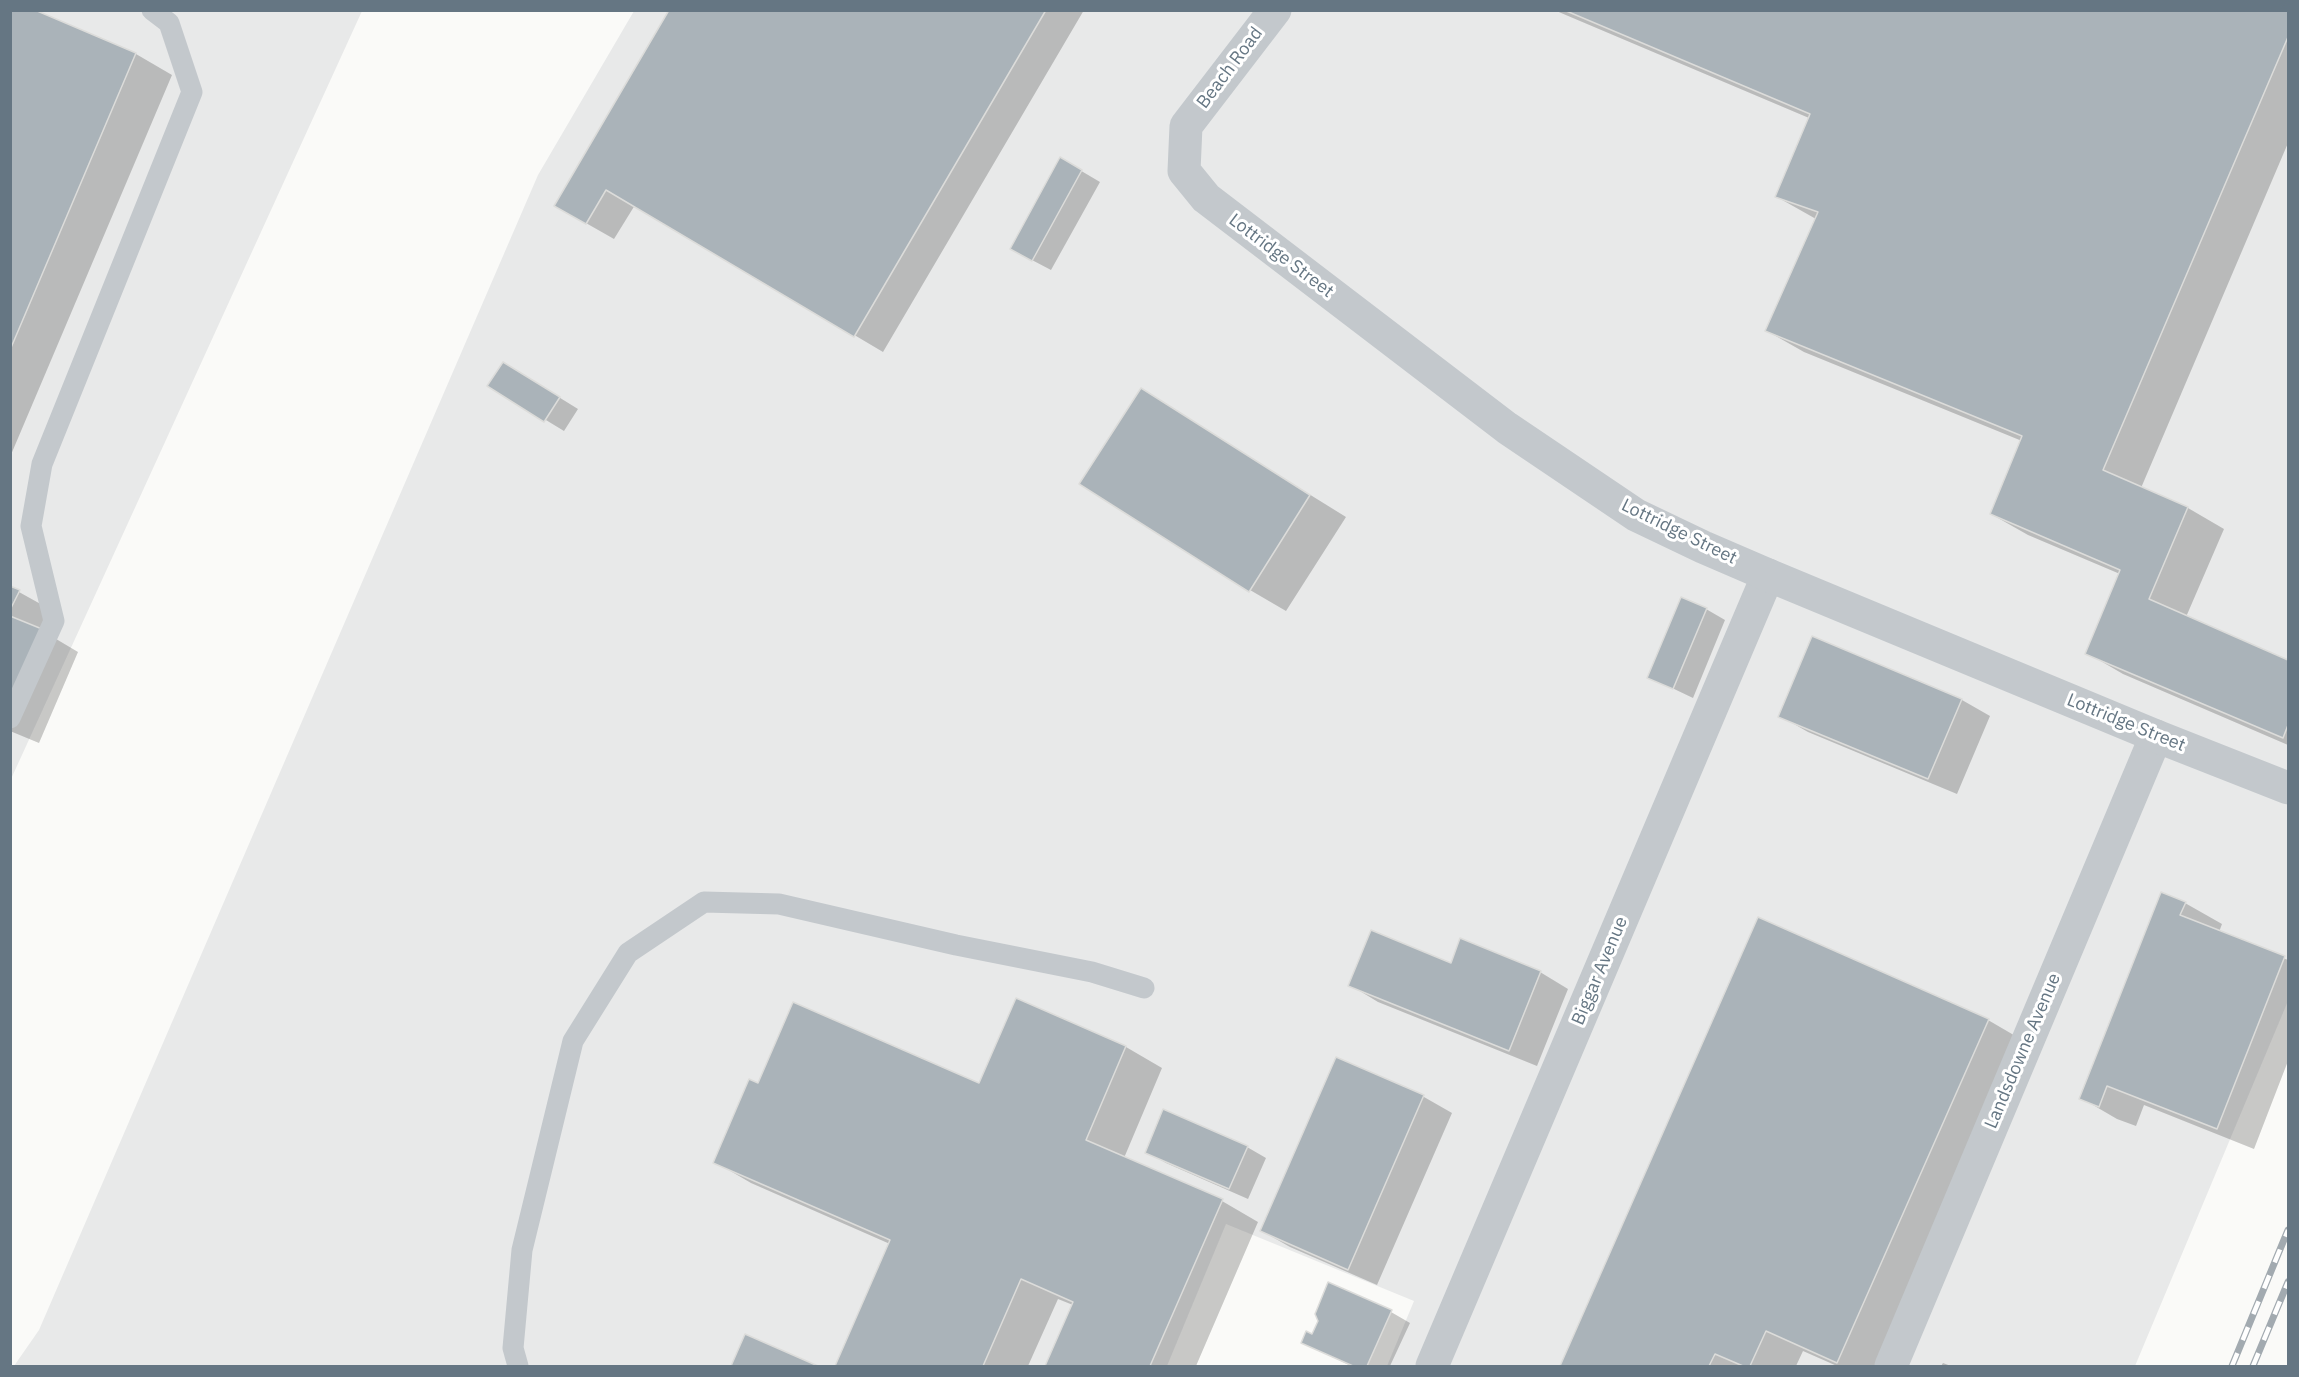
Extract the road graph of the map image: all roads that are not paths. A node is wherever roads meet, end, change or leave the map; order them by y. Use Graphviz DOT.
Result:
graph roads {
  1 [pos="152,10"];
  2 [pos="1275,10"];
  3 [pos="1186,126"];
  4 [pos="1768,575"];
  5 [pos="10,718"];
  6 [pos="2156,736"];
  7 [pos="2289,788"];
  8 [pos="1144,988"];
  9 [pos="518,1366"];
  10 [pos="1432,1366"];
  11 [pos="1891,1366"];
  1 -- 5 [label="lane"];
  2 -- 3 [label="street, Beach Road"];
  3 -- 4 [label="street, Lottridge Street"];
  4 -- 6 [label="street, Lottridge Street"];
  4 -- 10 [label="street, Biggar Avenue"];
  6 -- 7 [label="street, Lottridge Street"];
  6 -- 11 [label="street, Landsdowne Avenue"];
  8 -- 9 [label="lane"];
}
